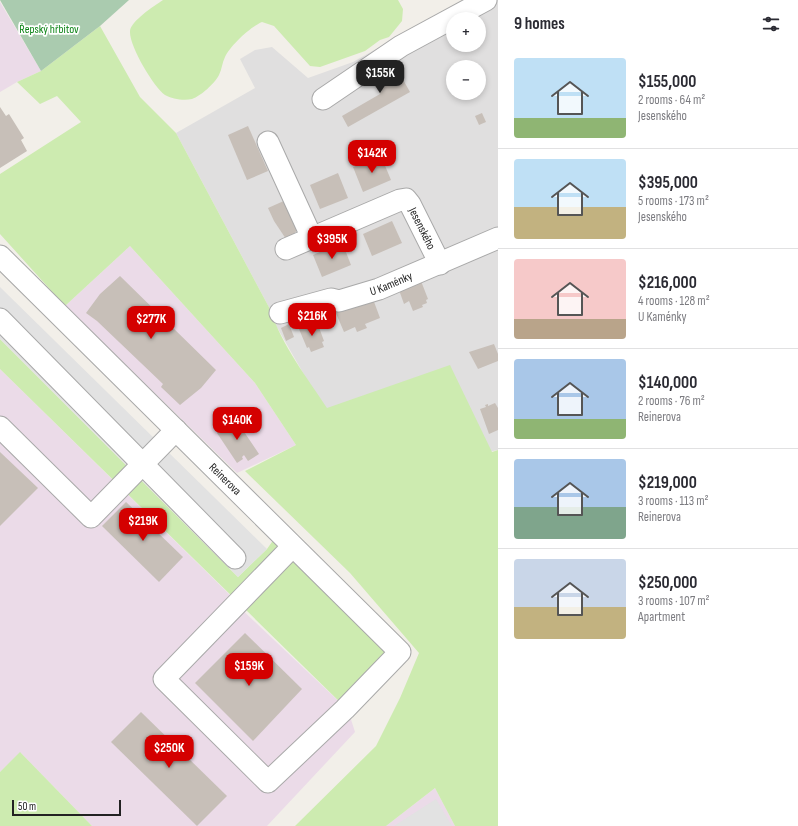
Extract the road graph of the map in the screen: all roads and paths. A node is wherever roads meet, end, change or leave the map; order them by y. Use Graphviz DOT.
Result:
graph roads {
  1 [pos="486,0"];
  2 [pos="323,99"];
  3 [pos="268,142"];
  4 [pos="312,238"];
  5 [pos="498,238"];
  6 [pos="286,249"];
  7 [pos="0,256"];
  8 [pos="440,264"];
  9 [pos="280,313"];
  10 [pos="0,319"];
  11 [pos="0,428"];
  12 [pos="176,430"];
  13 [pos="143,465"];
  14 [pos="293,546"];
  15 [pos="235,558"];
  1 -- 2 [label="street"];
  3 -- 4 [label="street"];
  4 -- 6 [label="street, Jesenského"];
  4 -- 8 [label="street, Jesenského"];
  5 -- 8 [label="street, U Kaménky"];
  7 -- 12 [label="street, Reinerova"];
  8 -- 9 [label="street, U Kaménky"];
  10 -- 13 [label="street"];
  11 -- 13 [label="street"];
  12 -- 13 [label="street"];
  12 -- 14 [label="street, Reinerova"];
  13 -- 15 [label="street"];
  14 -- 14 [label="street, Reinerova"];
}
